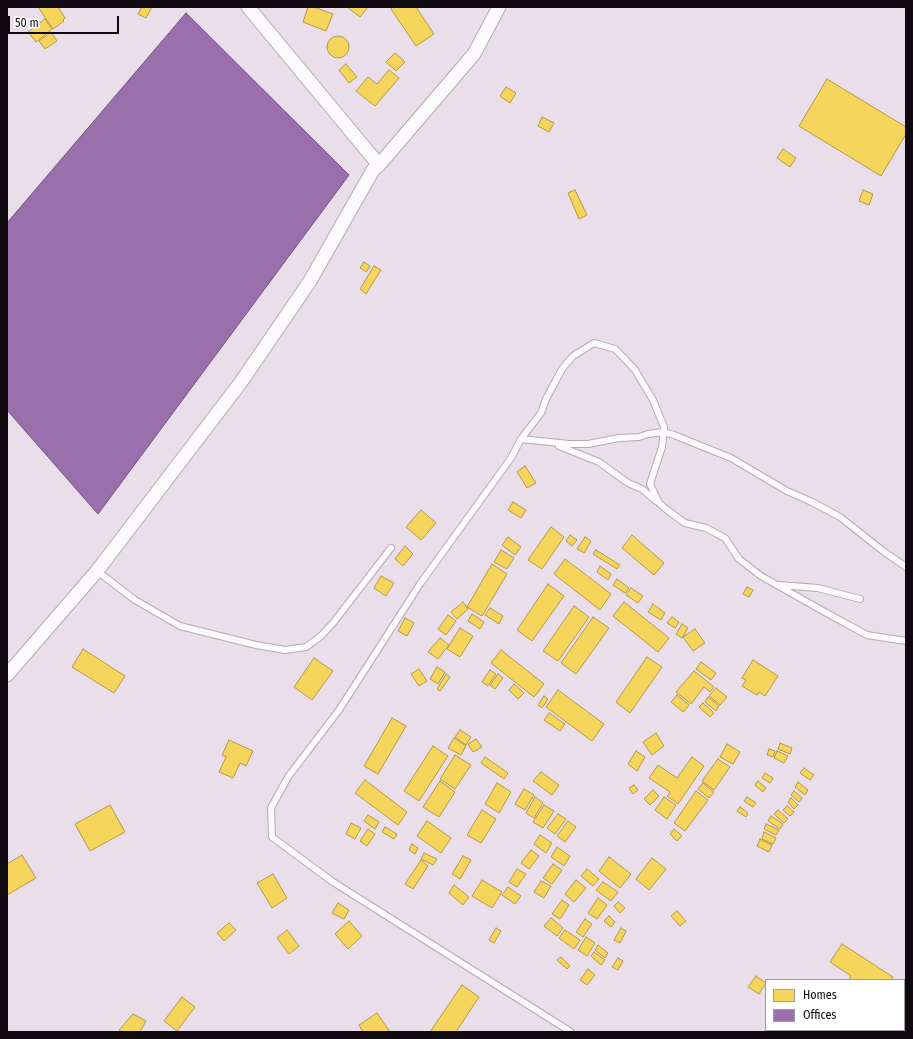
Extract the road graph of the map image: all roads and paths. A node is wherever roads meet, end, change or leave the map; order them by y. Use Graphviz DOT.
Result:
graph roads {
  1 [pos="248,7"];
  2 [pos="499,7"];
  3 [pos="379,165"];
  4 [pos="663,432"];
  5 [pos="521,439"];
  6 [pos="554,443"];
  7 [pos="659,503"];
  8 [pos="391,548"];
  9 [pos="906,567"];
  10 [pos="98,571"];
  11 [pos="778,585"];
  12 [pos="860,599"];
  13 [pos="906,641"];
  14 [pos="7,675"];
  15 [pos="571,1032"];
  1 -- 3 [label="street"];
  2 -- 3 [label="street"];
  3 -- 10 [label="street"];
  4 -- 5 [label="lane"];
  4 -- 6 [label="lane"];
  4 -- 7 [label="lane"];
  4 -- 9 [label="lane"];
  5 -- 6 [label="lane"];
  5 -- 15 [label="lane"];
  6 -- 7 [label="lane"];
  7 -- 11 [label="lane"];
  8 -- 10 [label="lane"];
  10 -- 14 [label="street"];
  11 -- 12 [label="lane"];
  11 -- 13 [label="lane"];
}
